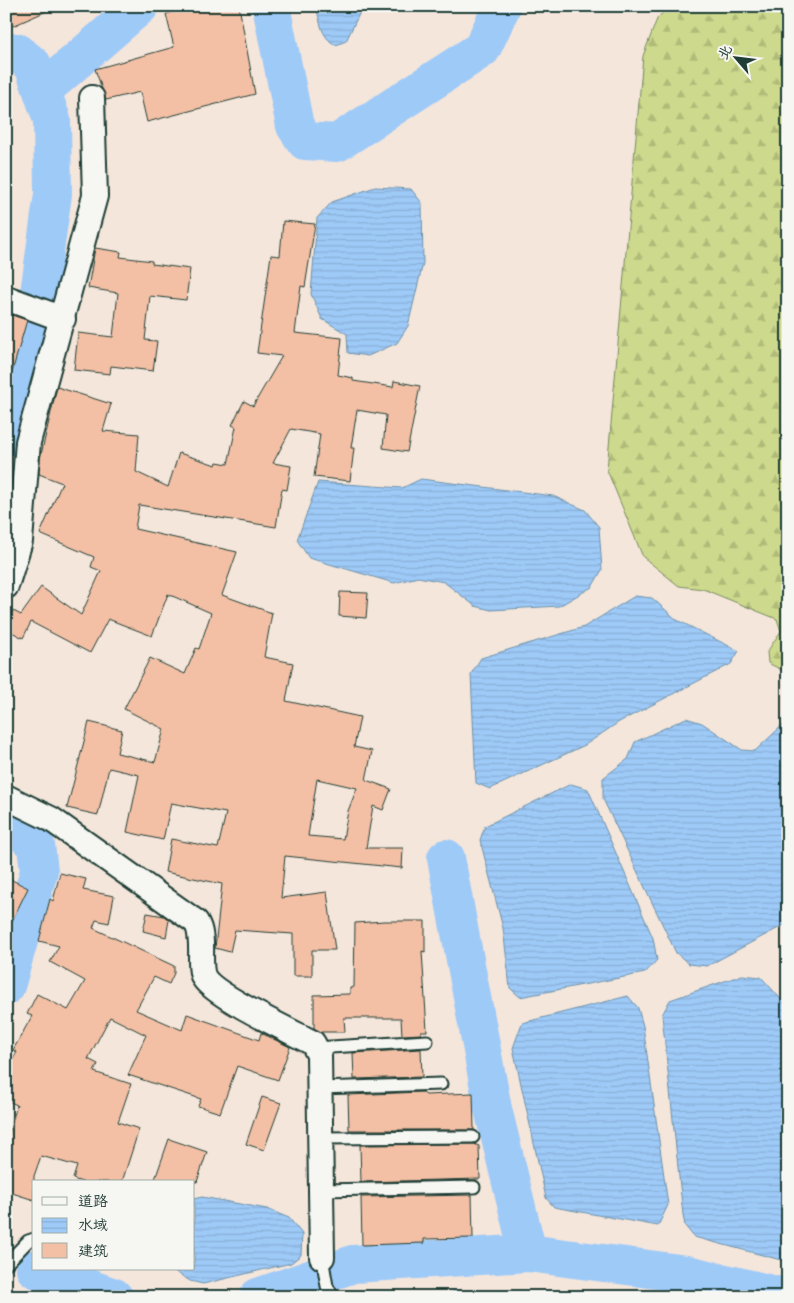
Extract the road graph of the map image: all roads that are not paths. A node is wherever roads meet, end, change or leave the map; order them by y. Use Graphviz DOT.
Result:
graph roads {
  1 [pos="92,98"];
  2 [pos="15,301"];
  3 [pos="57,317"];
  4 [pos="6,586"];
  5 [pos="6,797"];
  6 [pos="427,1040"];
  7 [pos="315,1048"];
  8 [pos="441,1084"];
  9 [pos="320,1088"];
  10 [pos="473,1137"];
  11 [pos="320,1138"];
  12 [pos="474,1187"];
  13 [pos="321,1190"];
  14 [pos="32,1240"];
  15 [pos="322,1257"];
  16 [pos="6,1264"];
  17 [pos="333,1297"];
  1 -- 3 [label="street"];
  2 -- 3 [label="street"];
  3 -- 4 [label="street"];
  5 -- 7 [label="street"];
  6 -- 7 [label="lane"];
  7 -- 9 [label="street"];
  8 -- 9 [label="lane"];
  9 -- 11 [label="street"];
  10 -- 11 [label="lane"];
  11 -- 13 [label="street"];
  12 -- 13 [label="lane"];
  13 -- 15 [label="street"];
  14 -- 16 [label="lane"];
  15 -- 17 [label="lane"];
}
